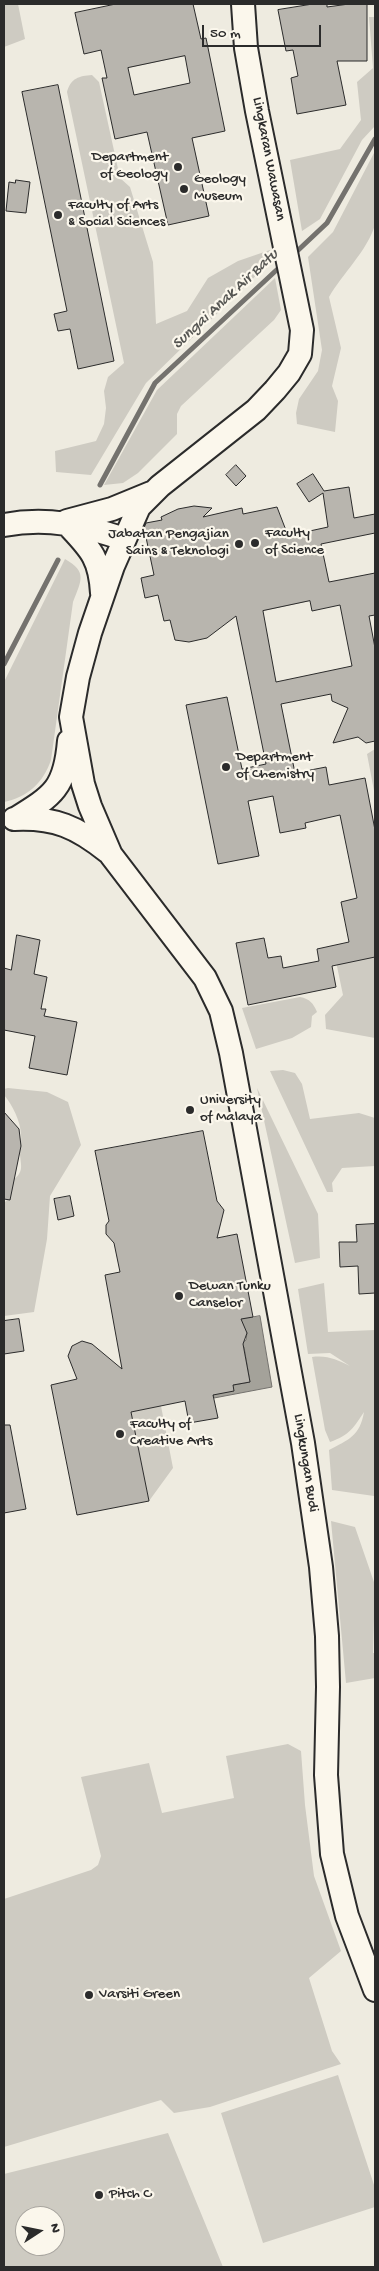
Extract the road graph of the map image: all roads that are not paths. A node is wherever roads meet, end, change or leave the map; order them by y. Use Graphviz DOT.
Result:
graph roads {
  1 [pos="243,4"];
  2 [pos="154,492"];
  3 [pos="64,522"];
  4 [pos="4,525"];
  5 [pos="124,539"];
  6 [pos="102,594"];
  7 [pos="71,717"];
  8 [pos="10,820"];
  9 [pos="111,855"];
  10 [pos="375,1990"];
  1 -- 2 [label="street, Lingkaran Wawasan"];
  2 -- 3 [label="street"];
  2 -- 5 [label="street, Lingkaran Wawasan"];
  3 -- 4 [label="street"];
  3 -- 5 [label="street"];
  3 -- 6 [label="street"];
  5 -- 6 [label="street"];
  6 -- 7 [label="street"];
  7 -- 8 [label="street"];
  7 -- 9 [label="street"];
  8 -- 9 [label="street"];
  9 -- 10 [label="street, Lingkungan Budi"];
}
